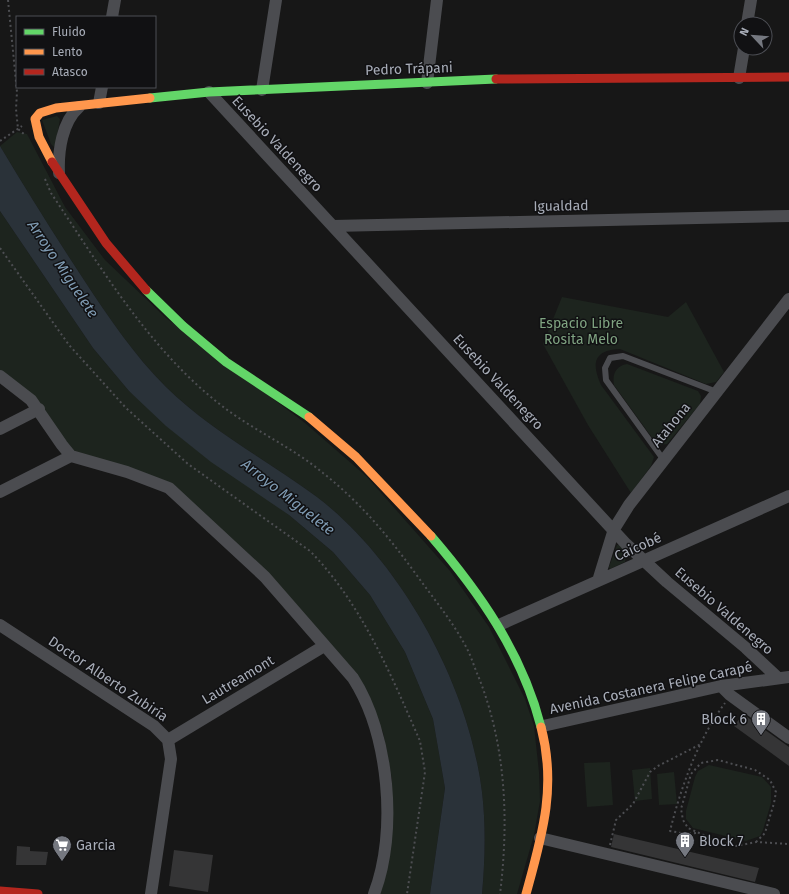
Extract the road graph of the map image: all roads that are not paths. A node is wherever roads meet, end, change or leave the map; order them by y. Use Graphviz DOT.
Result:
graph roads {
  1 [pos="115,0"];
  2 [pos="276,0"];
  3 [pos="438,0"];
  4 [pos="751,0"];
  5 [pos="112,16"];
  6 [pos="748,16"];
  7 [pos="743,56"];
  8 [pos="789,77"];
  9 [pos="739,78"];
  10 [pos="427,83"];
  11 [pos="102,88"];
  12 [pos="262,90"];
  13 [pos="209,92"];
  14 [pos="99,103"];
  15 [pos="79,107"];
  16 [pos="59,174"];
  17 [pos="789,216"];
  18 [pos="333,226"];
  19 [pos="789,299"];
  20 [pos="1,378"];
  21 [pos="717,392"];
  22 [pos="39,409"];
  23 [pos="0,429"];
  24 [pos="72,456"];
  25 [pos="663,458"];
  26 [pos="0,492"];
  27 [pos="789,496"];
  28 [pos="614,529"];
  29 [pos="644,560"];
  30 [pos="598,581"];
  31 [pos="0,625"];
  32 [pos="499,625"];
  33 [pos="324,646"];
  34 [pos="783,677"];
  35 [pos="721,686"];
  36 [pos="543,726"];
  37 [pos="789,738"];
  38 [pos="168,740"];
  39 [pos="540,838"];
  40 [pos="0,891"];
  41 [pos="33,894"];
  42 [pos="151,894"];
  43 [pos="374,894"];
  44 [pos="526,894"];
  45 [pos="774,894"];
  1 -- 5 [label="street"];
  2 -- 12 [label="street"];
  3 -- 10 [label="street"];
  4 -- 6 [label="street"];
  7 -- 9 [label="street"];
  8 -- 9 [label="street, Pedro Trápani"];
  9 -- 10 [label="street, Pedro Trápani"];
  10 -- 12 [label="street, Pedro Trápani"];
  11 -- 14 [label="street"];
  12 -- 13 [label="street, Pedro Trápani"];
  13 -- 14 [label="street, Pedro Trápani"];
  13 -- 18 [label="street, Eusebio Valdenegro"];
  14 -- 15 [label="street, Pedro Trápani"];
  15 -- 16 [label="street"];
  15 -- 16 [label="street, Pedro Trápani"];
  16 -- 32 [label="street"];
  17 -- 18 [label="street, Igualdad"];
  18 -- 28 [label="street, Eusebio Valdenegro"];
  19 -- 21 [label="street, Atahona"];
  20 -- 22 [label="street"];
  21 -- 25 [label="street, Atahona"];
  21 -- 25 [label="lane"];
  22 -- 23 [label="street"];
  22 -- 24 [label="street"];
  24 -- 26 [label="street"];
  24 -- 33 [label="street"];
  25 -- 28 [label="street, Atahona"];
  27 -- 29 [label="street, Caicobé"];
  28 -- 29 [label="street, Eusebio Valdenegro"];
  28 -- 30 [label="street, Atahona"];
  29 -- 30 [label="street, Caicobé"];
  29 -- 34 [label="street, Eusebio Valdenegro"];
  30 -- 32 [label="street, Caicobé"];
  31 -- 38 [label="street, Doctor Alberto Zubiría"];
  32 -- 36 [label="street"];
  33 -- 38 [label="street, Lautreamont"];
  33 -- 43 [label="street"];
  34 -- 35 [label="street, Avenida Costanera Felipe Carapé"];
  35 -- 36 [label="street, Avenida Costanera Felipe Carapé"];
  35 -- 37 [label="street"];
  36 -- 39 [label="street"];
  38 -- 42 [label="street, Doctor Alberto Zubiría"];
  39 -- 44 [label="street"];
  39 -- 45 [label="street"];
  40 -- 41 [label="street"];
}
